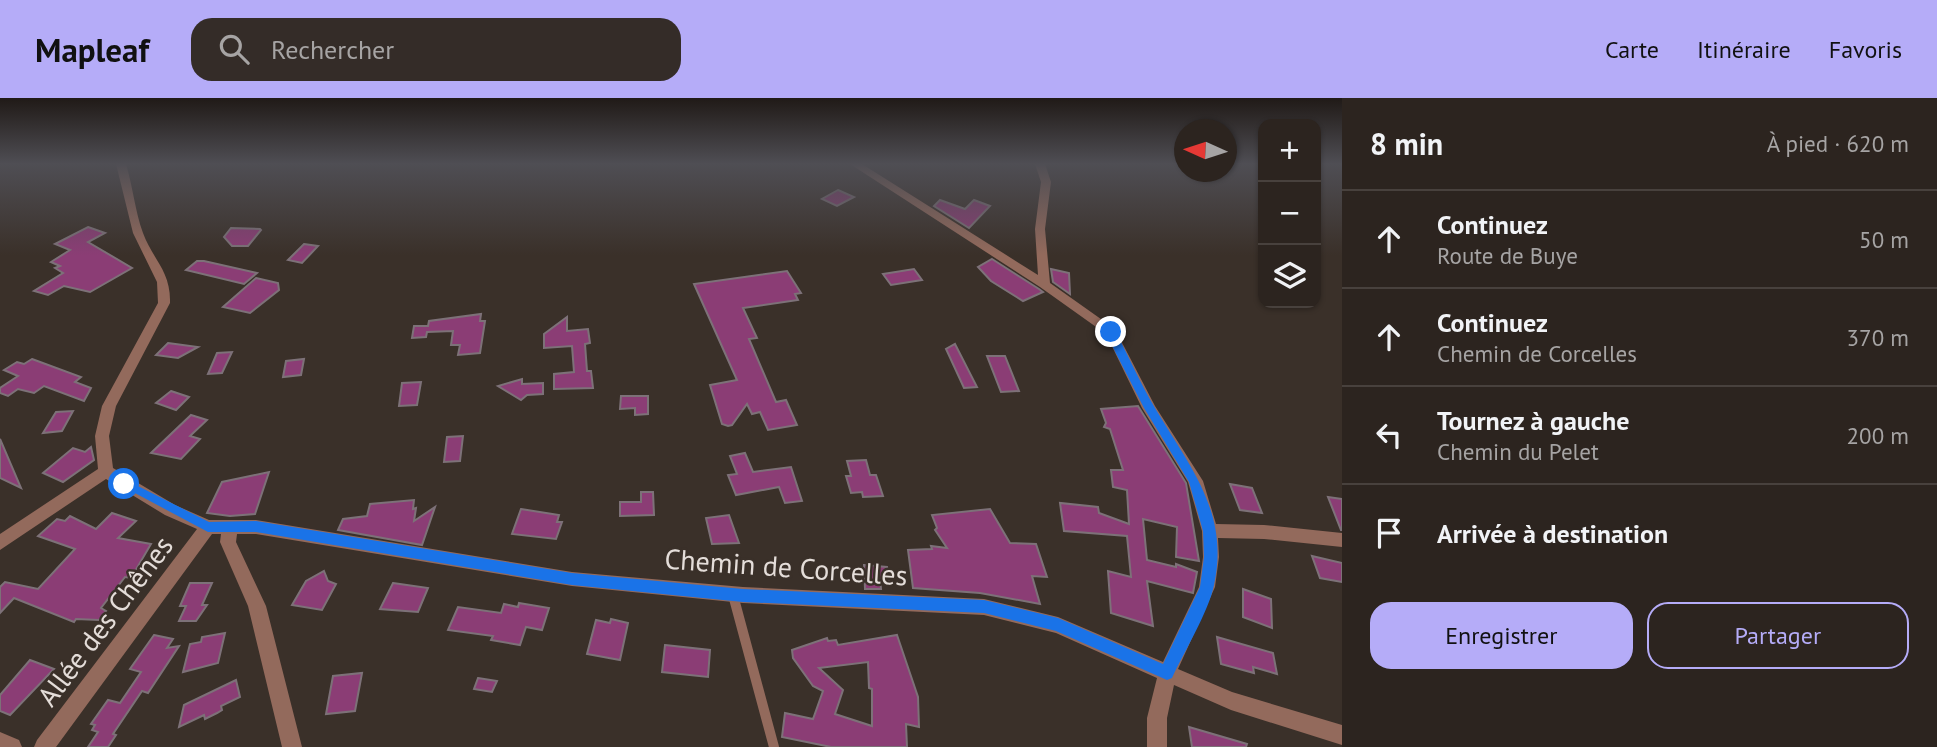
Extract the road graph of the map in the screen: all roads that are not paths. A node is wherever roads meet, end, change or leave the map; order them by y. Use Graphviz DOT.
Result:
graph roads {
  1 [pos="129,194"];
  2 [pos="903,194"];
  3 [pos="1044,194"];
  4 [pos="1044,284"];
  5 [pos="106,471"];
  6 [pos="208,527"];
  7 [pos="230,529"];
  8 [pos="1210,531"];
  9 [pos="1342,540"];
  10 [pos="0,543"];
  11 [pos="733,594"];
  12 [pos="1167,673"];
  13 [pos="1342,735"];
  14 [pos="0,742"];
  15 [pos="12,747"];
  16 [pos="44,747"];
  17 [pos="292,747"];
  18 [pos="774,747"];
  19 [pos="1157,747"];
  1 -- 5 [label="street"];
  2 -- 4 [label="street"];
  3 -- 4 [label="street"];
  4 -- 8 [label="street"];
  5 -- 6 [label="street, Chemin de Corcelles"];
  5 -- 10 [label="street"];
  6 -- 7 [label="street, Chemin de Corcelles"];
  6 -- 16 [label="street, Allée des Chênes"];
  7 -- 11 [label="street, Chemin de Corcelles"];
  7 -- 17 [label="street"];
  8 -- 9 [label="street"];
  8 -- 12 [label="street"];
  11 -- 12 [label="street, Chemin de Corcelles"];
  11 -- 18 [label="lane"];
  12 -- 13 [label="street, Chemin de Corcelles"];
  12 -- 19 [label="street"];
  14 -- 15 [label="street"];
}
